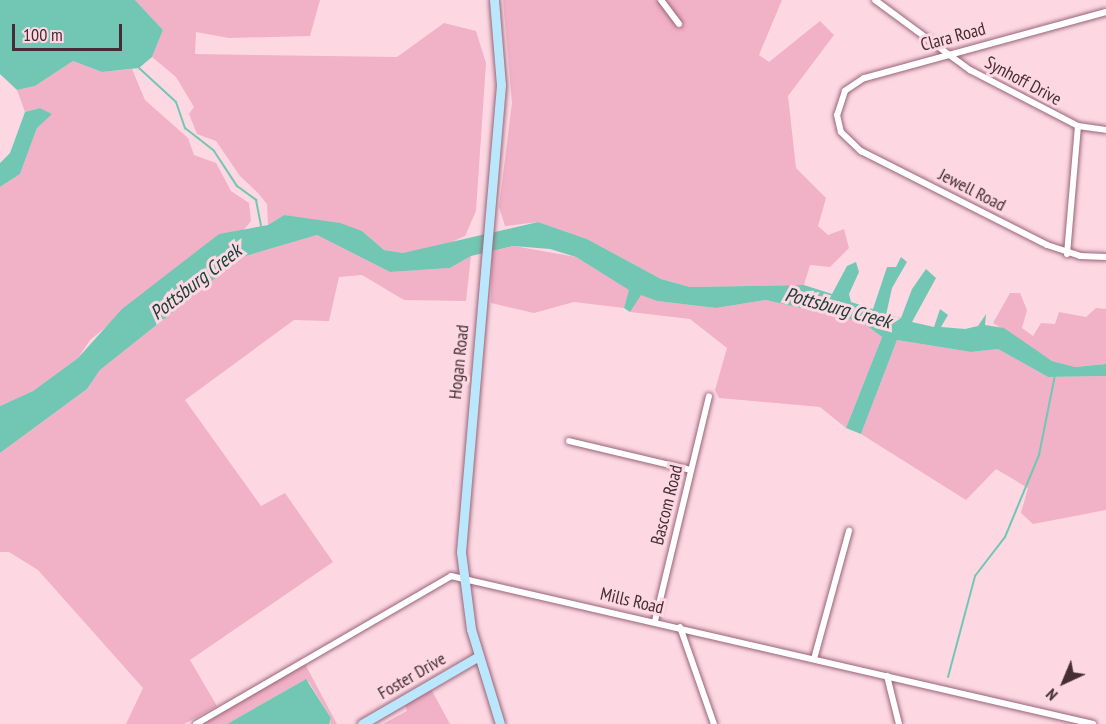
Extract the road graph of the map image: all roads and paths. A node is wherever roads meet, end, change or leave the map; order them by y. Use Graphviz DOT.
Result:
graph roads {
  1 [pos="494,0"];
  2 [pos="661,0"];
  3 [pos="875,0"];
  4 [pos="1106,12"];
  5 [pos="679,24"];
  6 [pos="947,54"];
  7 [pos="838,123"];
  8 [pos="1078,126"];
  9 [pos="1106,130"];
  10 [pos="1067,254"];
  11 [pos="1106,257"];
  12 [pos="709,396"];
  13 [pos="569,441"];
  14 [pos="691,470"];
  15 [pos="849,531"];
  16 [pos="462,576"];
  17 [pos="655,621"];
  18 [pos="680,627"];
  19 [pos="479,656"];
  20 [pos="814,659"];
  21 [pos="886,676"];
  22 [pos="196,724"];
  23 [pos="362,724"];
  24 [pos="500,724"];
  25 [pos="714,724"];
  26 [pos="899,724"];
  27 [pos="1093,724"];
  1 -- 16 [label="main road, Hogan Road"];
  2 -- 5 [label="street"];
  3 -- 6 [label="street, Synhoff Drive"];
  4 -- 6 [label="street, Clara Road"];
  6 -- 7 [label="street, Clara Road"];
  6 -- 8 [label="street, Synhoff Drive"];
  7 -- 10 [label="street, Jewell Road"];
  8 -- 9 [label="street, Synhoff Drive"];
  8 -- 10 [label="street"];
  10 -- 11 [label="street, Jewell Road"];
  12 -- 14 [label="street, Bascom Road"];
  13 -- 14 [label="street"];
  14 -- 17 [label="street, Bascom Road"];
  15 -- 20 [label="street"];
  16 -- 17 [label="street, Mills Road"];
  16 -- 19 [label="main road, Hogan Road"];
  16 -- 22 [label="street"];
  17 -- 18 [label="street, Mills Road"];
  18 -- 20 [label="street, Mills Road"];
  18 -- 25 [label="street"];
  19 -- 23 [label="main road, Foster Drive"];
  19 -- 24 [label="main road, Hogan Road"];
  20 -- 21 [label="street, Mills Road"];
  21 -- 26 [label="street"];
  21 -- 27 [label="street, Mills Road"];
}
